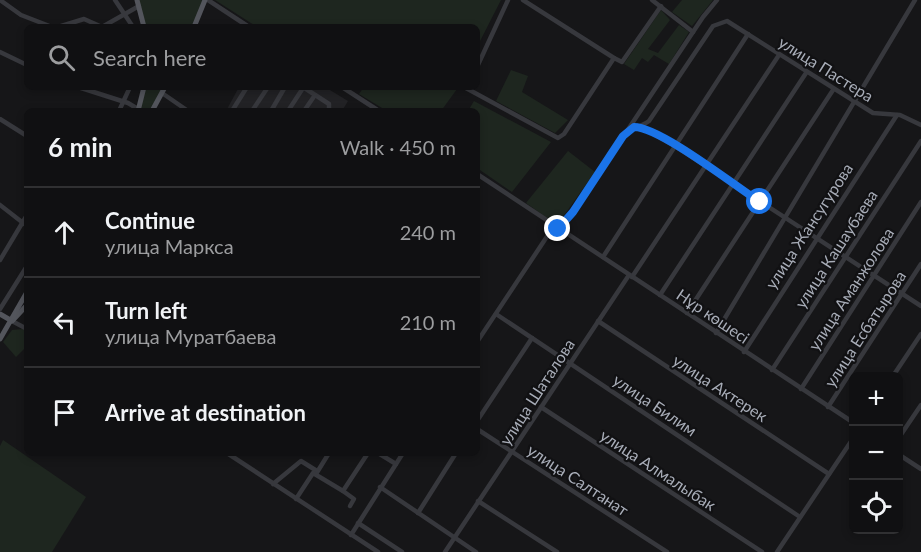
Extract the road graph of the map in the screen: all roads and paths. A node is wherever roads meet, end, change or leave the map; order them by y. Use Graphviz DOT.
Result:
graph roads {
  1 [pos="0,0"];
  2 [pos="115,0"];
  3 [pos="206,0"];
  4 [pos="508,0"];
  5 [pos="524,0"];
  6 [pos="652,0"];
  7 [pos="717,0"];
  8 [pos="915,0"];
  9 [pos="138,3"];
  10 [pos="661,6"];
  11 [pos="126,15"];
  12 [pos="44,24"];
  13 [pos="68,24"];
  14 [pos="95,24"];
  15 [pos="108,24"];
  16 [pos="131,24"];
  17 [pos="143,24"];
  18 [pos="195,24"];
  19 [pos="244,24"];
  20 [pos="693,32"];
  21 [pos="748,34"];
  22 [pos="0,52"];
  23 [pos="779,54"];
  24 [pos="614,58"];
  25 [pos="480,61"];
  26 [pos="24,64"];
  27 [pos="806,73"];
  28 [pos="87,90"];
  29 [pos="129,90"];
  30 [pos="143,90"];
  31 [pos="164,90"];
  32 [pos="245,90"];
  33 [pos="266,90"];
  34 [pos="283,90"];
  35 [pos="301,90"];
  36 [pos="308,90"];
  37 [pos="347,90"];
  38 [pos="470,90"];
  39 [pos="833,90"];
  40 [pos="315,95"];
  41 [pos="125,102"];
  42 [pos="854,103"];
  43 [pos="121,108"];
  44 [pos="135,108"];
  45 [pos="139,108"];
  46 [pos="154,108"];
  47 [pos="185,108"];
  48 [pos="233,108"];
  49 [pos="254,108"];
  50 [pos="273,108"];
  51 [pos="290,108"];
  52 [pos="306,108"];
  53 [pos="330,108"];
  54 [pos="374,108"];
  55 [pos="898,115"];
  56 [pos="0,119"];
  57 [pos="921,125"];
  58 [pos="641,127"];
  59 [pos="24,134"];
  60 [pos="623,136"];
  61 [pos="921,141"];
  62 [pos="675,146"];
  63 [pos="704,165"];
  64 [pos="480,176"];
  65 [pos="732,184"];
  66 [pos="760,202"];
  67 [pos="921,202"];
  68 [pos="0,205"];
  69 [pos="784,218"];
  70 [pos="24,223"];
  71 [pos="24,225"];
  72 [pos="558,229"];
  73 [pos="817,239"];
  74 [pos="603,257"];
  75 [pos="844,257"];
  76 [pos="0,260"];
  77 [pos="921,264"];
  78 [pos="24,271"];
  79 [pos="873,275"];
  80 [pos="631,276"];
  81 [pos="902,294"];
  82 [pos="660,295"];
  83 [pos="24,298"];
  84 [pos="921,306"];
  85 [pos="24,308"];
  86 [pos="0,309"];
  87 [pos="687,313"];
  88 [pos="0,314"];
  89 [pos="496,314"];
  90 [pos="12,321"];
  91 [pos="598,321"];
  92 [pos="24,327"];
  93 [pos="716,333"];
  94 [pos="921,334"];
  95 [pos="480,335"];
  96 [pos="531,338"];
  97 [pos="0,339"];
  98 [pos="744,352"];
  99 [pos="570,363"];
  100 [pos="772,370"];
  101 [pos="896,372"];
  102 [pos="801,388"];
  103 [pos="921,405"];
  104 [pos="541,407"];
  105 [pos="828,407"];
  106 [pos="480,416"];
  107 [pos="849,420"];
  108 [pos="480,431"];
  109 [pos="903,432"];
  110 [pos="849,444"];
  111 [pos="511,452"];
  112 [pos="231,456"];
  113 [pos="327,456"];
  114 [pos="366,456"];
  115 [pos="383,456"];
  116 [pos="401,456"];
  117 [pos="454,456"];
  118 [pos="903,456"];
  119 [pos="396,464"];
  120 [pos="921,468"];
  121 [pos="316,473"];
  122 [pos="829,474"];
  123 [pos="273,484"];
  124 [pos="381,487"];
  125 [pos="343,491"];
  126 [pos="296,499"];
  127 [pos="478,501"];
  128 [pos="350,506"];
  129 [pos="418,513"];
  130 [pos="800,517"];
  131 [pos="358,523"];
  132 [pos="351,534"];
  133 [pos="454,538"];
  134 [pos="378,552"];
  135 [pos="402,552"];
  136 [pos="445,552"];
  137 [pos="476,552"];
  138 [pos="557,552"];
  139 [pos="667,552"];
  140 [pos="762,552"];
  141 [pos="777,552"];
  1 -- 12 [label="street"];
  2 -- 11 [label="street"];
  3 -- 18 [label="main road"];
  3 -- 19 [label="street"];
  4 -- 25 [label="street"];
  5 -- 24 [label="street"];
  6 -- 10 [label="street"];
  7 -- 20 [label="street"];
  8 -- 42 [label="street"];
  9 -- 11 [label="street"];
  9 -- 17 [label="main road"];
  10 -- 20 [label="street"];
  10 -- 24 [label="street"];
  11 -- 15 [label="street"];
  11 -- 16 [label="street"];
  13 -- 14 [label="street"];
  20 -- 60 [label="street"];
  21 -- 23 [label="street, улица Пастера"];
  21 -- 58 [label="street, улица Пастера"];
  21 -- 62 [label="street"];
  22 -- 26 [label="street"];
  23 -- 27 [label="street, улица Пастера"];
  23 -- 63 [label="street, улица Шаталова"];
  24 -- 38 [label="street"];
  27 -- 39 [label="street, улица Пастера"];
  27 -- 65 [label="street"];
  28 -- 41 [label="street"];
  29 -- 41 [label="street"];
  30 -- 45 [label="main road"];
  31 -- 46 [label="main road"];
  31 -- 47 [label="street"];
  32 -- 48 [label="street"];
  33 -- 49 [label="street"];
  34 -- 50 [label="street"];
  35 -- 51 [label="street"];
  36 -- 40 [label="street"];
  37 -- 54 [label="street"];
  39 -- 42 [label="street, улица Пастера"];
  39 -- 66 [label="street"];
  40 -- 52 [label="street"];
  40 -- 53 [label="street"];
  41 -- 43 [label="street"];
  41 -- 44 [label="street"];
  42 -- 55 [label="street, улица Пастера"];
  42 -- 69 [label="street"];
  55 -- 57 [label="street, улица Пастера"];
  55 -- 73 [label="street, улица Жансугурова"];
  56 -- 59 [label="street"];
  58 -- 60 [label="street"];
  58 -- 62 [label="street"];
  60 -- 72 [label="street"];
  61 -- 75 [label="street, улица Кашаубаева"];
  62 -- 63 [label="street"];
  62 -- 74 [label="street"];
  63 -- 65 [label="street"];
  63 -- 80 [label="street, улица Шаталова"];
  64 -- 72 [label="street, Нұр көшесі"];
  65 -- 66 [label="street"];
  65 -- 82 [label="street"];
  66 -- 69 [label="street"];
  66 -- 87 [label="street"];
  67 -- 79 [label="street, улица Аманжолова"];
  68 -- 70 [label="street"];
  69 -- 73 [label="street"];
  69 -- 93 [label="street"];
  71 -- 76 [label="street"];
  72 -- 74 [label="street, Нұр көшесі"];
  72 -- 89 [label="street"];
  73 -- 75 [label="street"];
  73 -- 98 [label="street, улица Жансугурова"];
  74 -- 80 [label="street, Нұр көшесі"];
  75 -- 79 [label="street"];
  75 -- 100 [label="street, улица Кашаубаева"];
  77 -- 81 [label="street, улица Есбатырова"];
  78 -- 86 [label="street"];
  79 -- 81 [label="street"];
  79 -- 102 [label="street, улица Аманжолова"];
  80 -- 82 [label="street, Нұр көшесі"];
  80 -- 91 [label="street, улица Шаталова"];
  81 -- 84 [label="street"];
  81 -- 105 [label="street, улица Есбатырова"];
  82 -- 87 [label="street, Нұр көшесі"];
  83 -- 90 [label="main road"];
  85 -- 90 [label="main road"];
  87 -- 93 [label="street, Нұр көшесі"];
  88 -- 90 [label="main road"];
  89 -- 95 [label="street"];
  89 -- 96 [label="street, улица Билим"];
  90 -- 92 [label="street"];
  90 -- 97 [label="main road"];
  91 -- 99 [label="street, улица Шаталова"];
  91 -- 122 [label="street, улица Актерек"];
  93 -- 98 [label="street, Нұр көшесі"];
  94 -- 101 [label="street"];
  96 -- 99 [label="street, улица Билим"];
  96 -- 106 [label="street"];
  98 -- 100 [label="street, Нұр көшесі"];
  99 -- 104 [label="street, улица Шаталова"];
  99 -- 130 [label="street, улица Билим"];
  100 -- 102 [label="street, Нұр көшесі"];
  102 -- 105 [label="street, Нұр көшесі"];
  103 -- 109 [label="street"];
  104 -- 111 [label="street, улица Шаталова"];
  104 -- 140 [label="street, улица Алмалыбак"];
  105 -- 107 [label="street, Нұр көшесі"];
  108 -- 111 [label="street, улица Салтанат"];
  110 -- 122 [label="street"];
  111 -- 127 [label="street, улица Шаталова"];
  111 -- 139 [label="street, улица Салтанат"];
  112 -- 123 [label="street"];
  113 -- 121 [label="street"];
  114 -- 125 [label="street"];
  115 -- 119 [label="street"];
  116 -- 119 [label="street"];
  117 -- 129 [label="street"];
  118 -- 120 [label="street"];
  119 -- 124 [label="street"];
  121 -- 123 [label="street"];
  121 -- 125 [label="street"];
  121 -- 126 [label="street"];
  122 -- 130 [label="street"];
  123 -- 126 [label="street"];
  124 -- 129 [label="street"];
  124 -- 131 [label="street"];
  125 -- 128 [label="street"];
  126 -- 132 [label="street"];
  127 -- 133 [label="street, улица Шаталова"];
  127 -- 138 [label="street"];
  129 -- 133 [label="street"];
  130 -- 141 [label="street"];
  131 -- 132 [label="street"];
  131 -- 135 [label="street"];
  132 -- 134 [label="street"];
  133 -- 136 [label="street, улица Шаталова"];
  133 -- 137 [label="street"];
}
